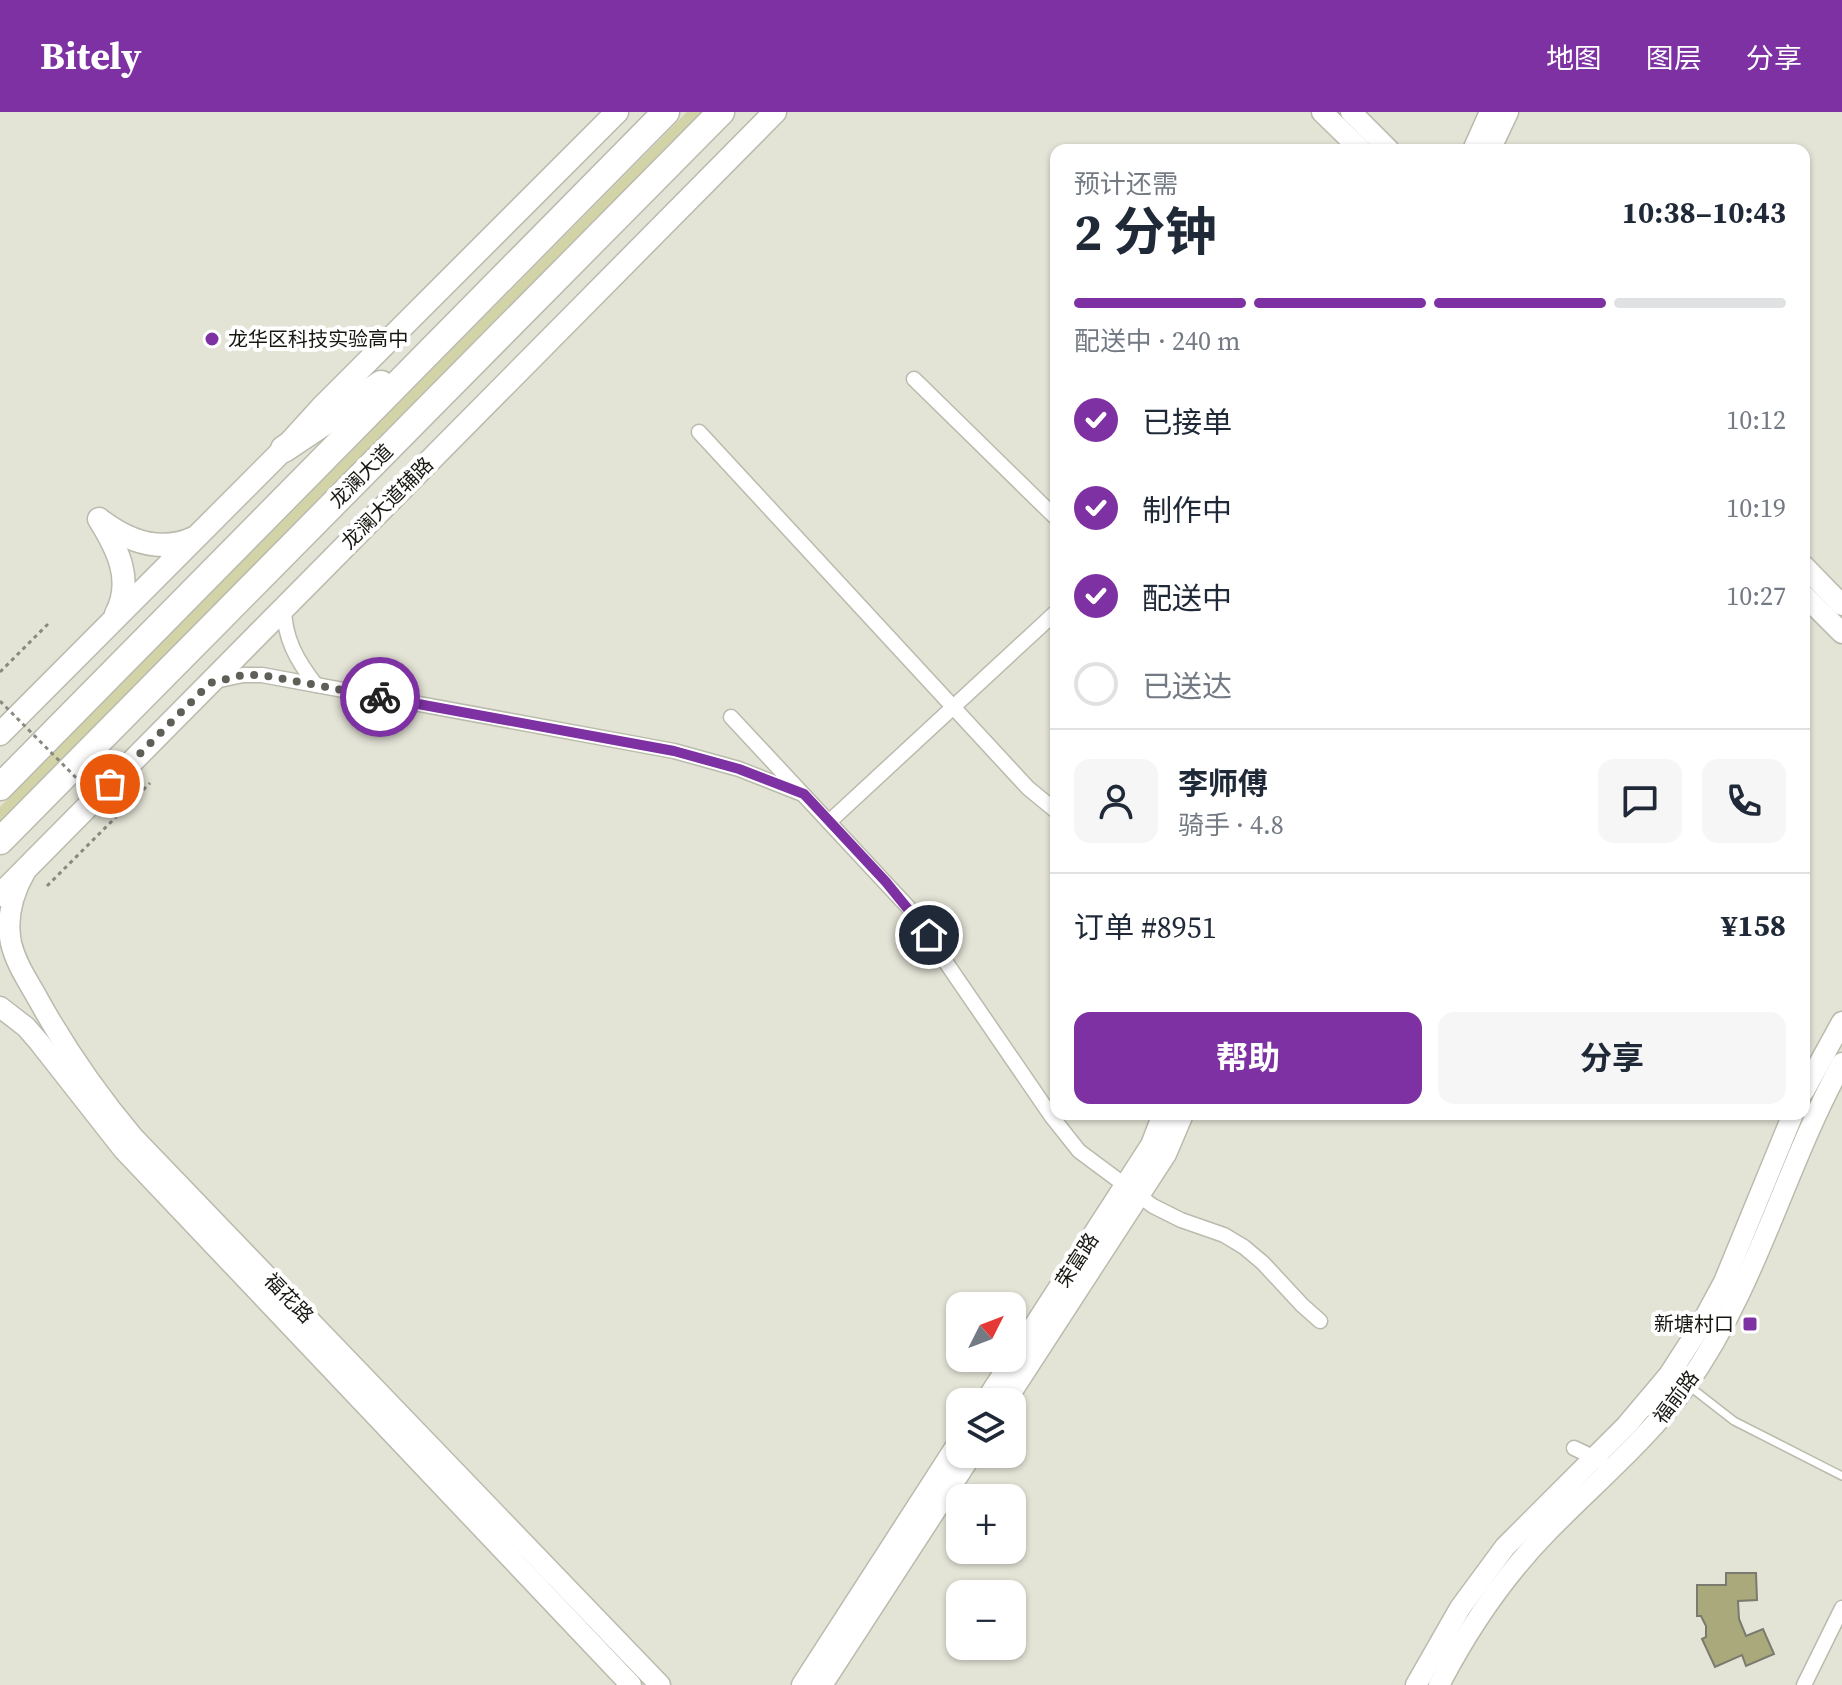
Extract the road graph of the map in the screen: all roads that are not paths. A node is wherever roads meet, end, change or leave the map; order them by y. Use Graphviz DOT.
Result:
graph roads {
  1 [pos="617,112"];
  2 [pos="666,112"];
  3 [pos="721,112"];
  4 [pos="775,112"];
  5 [pos="1322,112"];
  6 [pos="1351,112"];
  7 [pos="1490,112"];
  8 [pos="1508,112"];
  9 [pos="1355,144"];
  10 [pos="1383,144"];
  11 [pos="1476,144"];
  12 [pos="1493,144"];
  13 [pos="427,353"];
  14 [pos="914,379"];
  15 [pos="699,432"];
  16 [pos="284,449"];
  17 [pos="1050,512"];
  18 [pos="197,537"];
  19 [pos="1810,572"];
  20 [pos="1810,601"];
  21 [pos="1842,605"];
  22 [pos="284,607"];
  23 [pos="115,618"];
  24 [pos="1050,618"];
  25 [pos="1842,633"];
  26 [pos="210,683"];
  27 [pos="316,685"];
  28 [pos="953,707"];
  29 [pos="731,717"];
  30 [pos="0,734"];
  31 [pos="0,787"];
  32 [pos="804,794"];
  33 [pos="1050,806"];
  34 [pos="829,822"];
  35 [pos="0,841"];
  36 [pos="30,865"];
  37 [pos="0,895"];
  38 [pos="0,1007"];
  39 [pos="1842,1022"];
  40 [pos="1842,1063"];
  41 [pos="1810,1096"];
  42 [pos="1050,1112"];
  43 [pos="1055,1120"];
  44 [pos="1161,1120"];
  45 [pos="1180,1120"];
  46 [pos="1791,1120"];
  47 [pos="1802,1120"];
  48 [pos="1132,1191"];
  49 [pos="1320,1321"];
  50 [pos="1687,1384"];
  51 [pos="995,1388"];
  52 [pos="1013,1388"];
  53 [pos="1574,1448"];
  54 [pos="1596,1458"];
  55 [pos="946,1462"];
  56 [pos="1616,1467"];
  57 [pos="963,1468"];
  58 [pos="1842,1476"];
  59 [pos="1842,1608"];
  60 [pos="829,1683"];
  61 [pos="631,1685"];
  62 [pos="660,1685"];
  63 [pos="802,1685"];
  64 [pos="1416,1685"];
  65 [pos="1439,1685"];
  66 [pos="1804,1685"];
  1 -- 16 [label="main road"];
  2 -- 13 [label="highway, 龙澜大道"];
  3 -- 35 [label="highway, 龙澜大道"];
  4 -- 22 [label="main road, 龙澜大道辅路"];
  5 -- 9 [label="street"];
  6 -- 10 [label="street"];
  7 -- 11 [label="street"];
  8 -- 12 [label="street"];
  13 -- 16 [label="highway"];
  13 -- 31 [label="highway, 龙澜大道"];
  14 -- 17 [label="street"];
  15 -- 28 [label="street"];
  16 -- 18 [label="main road"];
  18 -- 23 [label="main road"];
  18 -- 23 [label="main road"];
  19 -- 21 [label="street"];
  20 -- 25 [label="street"];
  22 -- 26 [label="main road, 龙澜大道辅路"];
  22 -- 27 [label="street"];
  23 -- 30 [label="main road"];
  24 -- 28 [label="street"];
  26 -- 27 [label="street"];
  26 -- 36 [label="main road, 龙澜大道辅路"];
  27 -- 32 [label="street"];
  28 -- 33 [label="street"];
  28 -- 34 [label="street"];
  29 -- 32 [label="street"];
  32 -- 34 [label="street"];
  34 -- 42 [label="street"];
  36 -- 37 [label="main road, 龙澜大道辅路"];
  36 -- 62 [label="street, 福花路"];
  38 -- 61 [label="street, 福花路"];
  39 -- 41 [label="street, 福前路"];
  40 -- 41 [label="street, 福前路"];
  43 -- 48 [label="street"];
  44 -- 48 [label="street, 荣富路"];
  45 -- 48 [label="street, 荣富路"];
  46 -- 54 [label="street, 福前路"];
  47 -- 50 [label="street, 福前路"];
  48 -- 49 [label="street"];
  48 -- 51 [label="street, 荣富路"];
  48 -- 52 [label="street, 荣富路"];
  50 -- 56 [label="street, 福前路"];
  50 -- 58 [label="lane"];
  53 -- 54 [label="street"];
  54 -- 56 [label="street"];
  54 -- 64 [label="street, 福前路"];
  55 -- 63 [label="street"];
  56 -- 65 [label="street, 福前路"];
  57 -- 60 [label="street"];
  59 -- 66 [label="street"];
}
